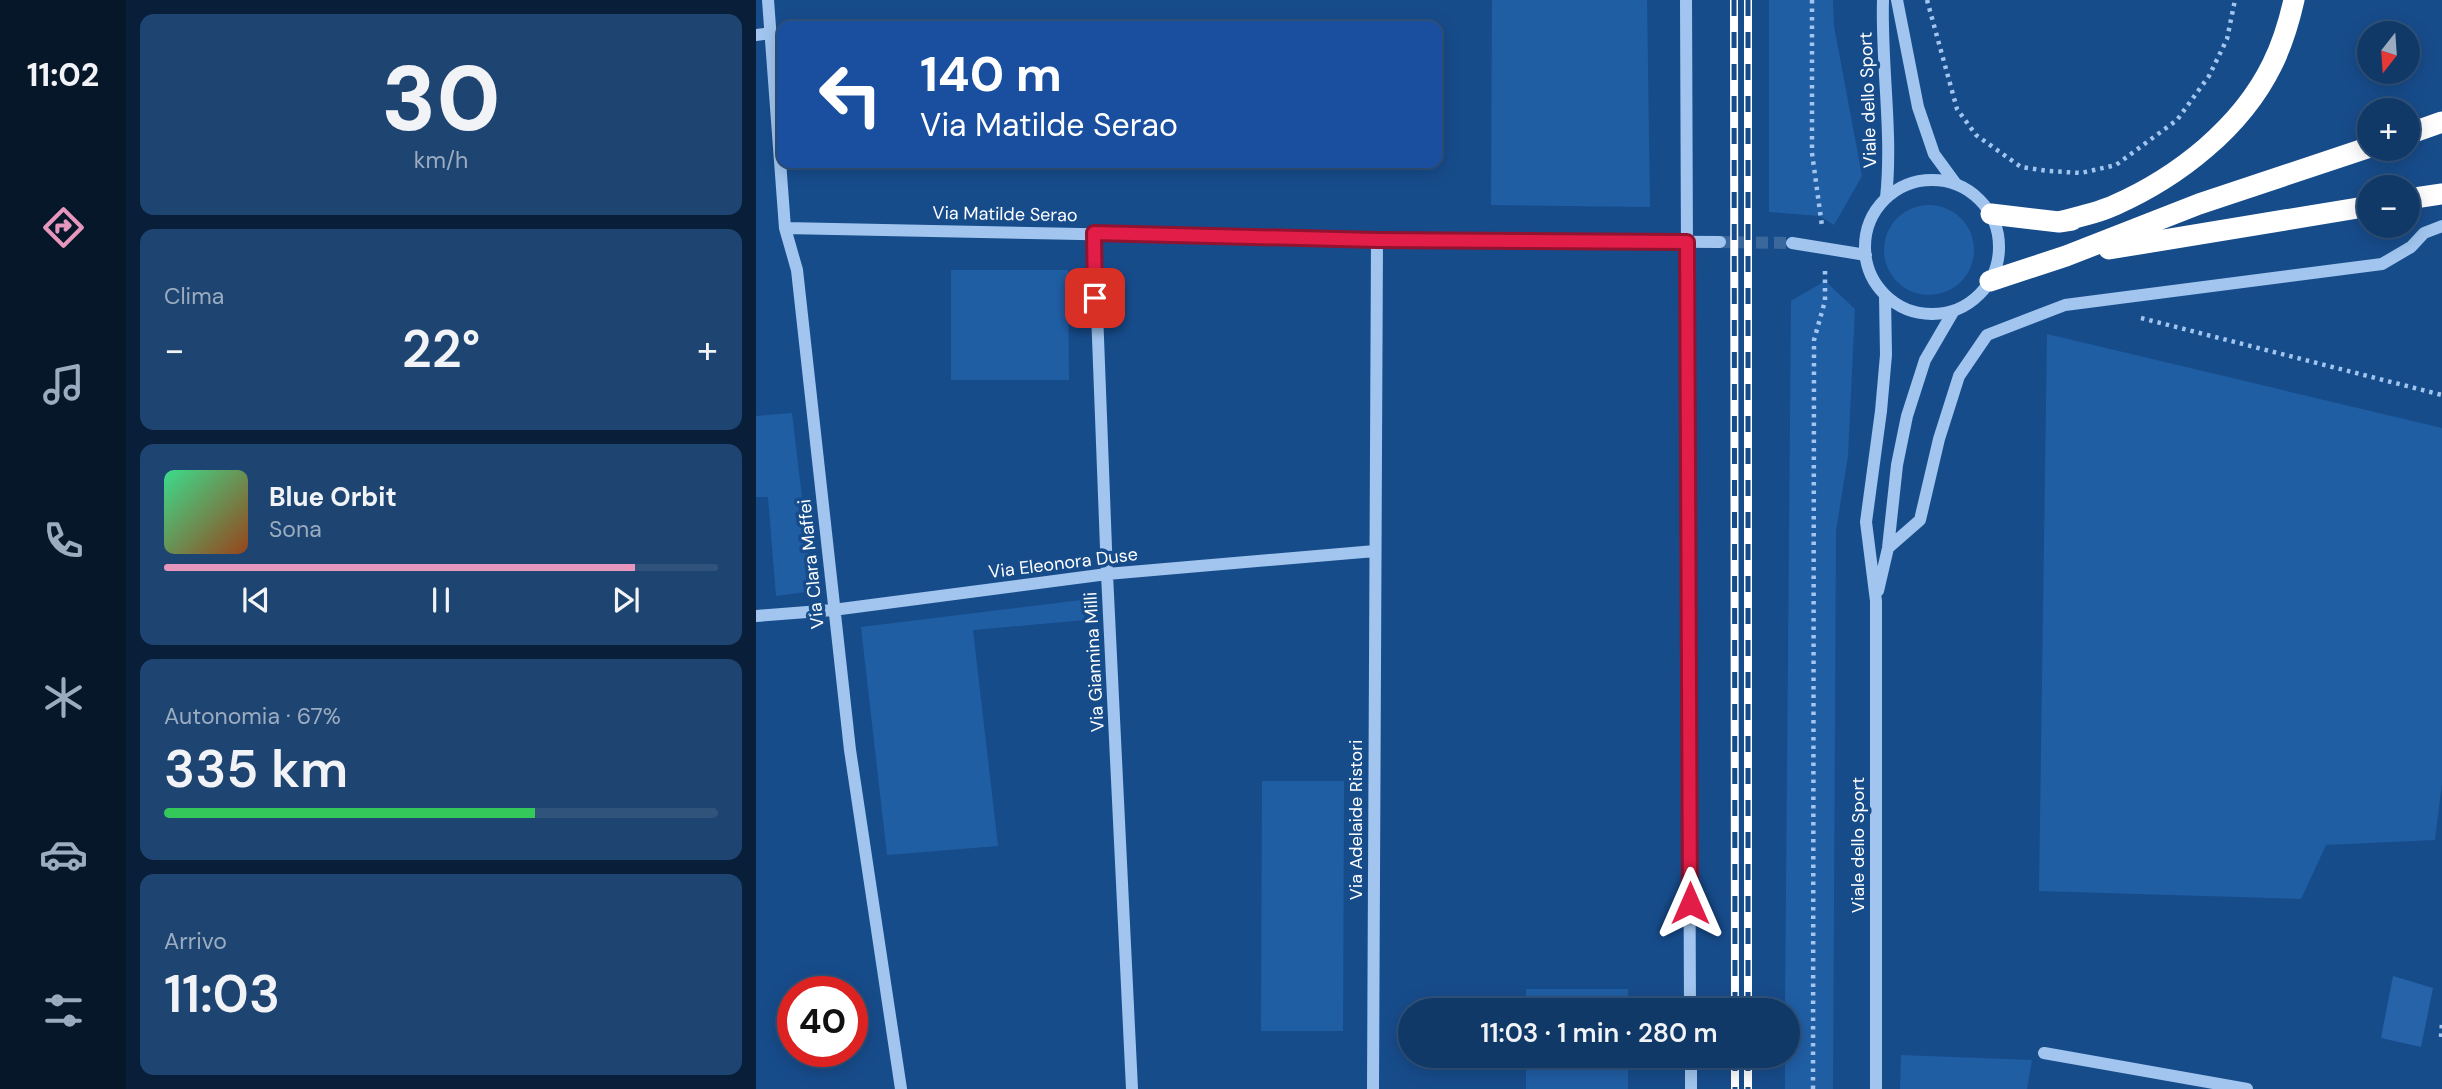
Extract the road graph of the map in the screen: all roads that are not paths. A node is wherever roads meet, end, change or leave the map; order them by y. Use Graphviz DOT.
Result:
graph roads {
  1 [pos="768,0"];
  2 [pos="1686,0"];
  3 [pos="1883,0"];
  4 [pos="1897,0"];
  5 [pos="2294,0"];
  6 [pos="771,33"];
  7 [pos="756,35"];
  8 [pos="777,117"];
  9 [pos="2442,122"];
  10 [pos="2420,130"];
  11 [pos="2357,151"];
  12 [pos="781,168"];
  13 [pos="1956,184"];
  14 [pos="2442,194"];
  15 [pos="2420,197"];
  16 [pos="1886,198"];
  17 [pos="2199,204"];
  18 [pos="2357,208"];
  19 [pos="1991,215"];
  20 [pos="2059,222"];
  21 [pos="2442,226"];
  22 [pos="785,228"];
  23 [pos="1094,233"];
  24 [pos="1377,240"];
  25 [pos="1687,242"];
  26 [pos="1720,242"];
  27 [pos="1792,243"];
  28 [pos="1866,254"];
  29 [pos="2066,256"];
  30 [pos="1990,281"];
  31 [pos="1885,296"];
  32 [pos="1953,312"];
  33 [pos="1888,548"];
  34 [pos="1375,551"];
  35 [pos="1107,574"];
  36 [pos="1876,601"];
  37 [pos="834,610"];
  38 [pos="756,616"];
  39 [pos="1690,998"];
  40 [pos="2044,1053"];
  41 [pos="1691,1068"];
  42 [pos="901,1089"];
  43 [pos="1132,1089"];
  44 [pos="1373,1089"];
  45 [pos="1691,1089"];
  46 [pos="1876,1089"];
  47 [pos="2247,1089"];
  1 -- 6 [label="street, Via Clara Maffei"];
  2 -- 25 [label="street"];
  3 -- 16 [label="street, Viale dello Sport"];
  4 -- 13 [label="street, Viale dello Sport"];
  5 -- 20 [label="highway"];
  6 -- 7 [label="street"];
  6 -- 8 [label="street, Via Clara Maffei"];
  9 -- 10 [label="highway"];
  11 -- 17 [label="highway"];
  12 -- 22 [label="street, Via Clara Maffei"];
  13 -- 16 [label="street"];
  13 -- 19 [label="street"];
  14 -- 15 [label="highway"];
  16 -- 28 [label="street"];
  17 -- 20 [label="highway"];
  17 -- 29 [label="highway"];
  18 -- 29 [label="highway"];
  19 -- 20 [label="highway"];
  19 -- 30 [label="street"];
  21 -- 33 [label="street"];
  22 -- 23 [label="street, Via Matilde Serao"];
  22 -- 37 [label="street, Via Clara Maffei"];
  23 -- 24 [label="street, Via Matilde Serao"];
  23 -- 35 [label="street, Via Giannina Milli"];
  24 -- 25 [label="street, Via Matilde Serao"];
  24 -- 34 [label="street, Via Adelaide Ristori"];
  25 -- 26 [label="street, Via Matilde Serao"];
  25 -- 39 [label="street"];
  27 -- 28 [label="street"];
  28 -- 31 [label="street"];
  29 -- 30 [label="highway"];
  30 -- 32 [label="street"];
  31 -- 32 [label="street"];
  31 -- 36 [label="street, Viale dello Sport"];
  32 -- 33 [label="street, Viale dello Sport"];
  33 -- 36 [label="street, Viale dello Sport"];
  34 -- 35 [label="street, Via Eleonora Duse"];
  34 -- 44 [label="street, Via Adelaide Ristori"];
  35 -- 37 [label="street, Via Eleonora Duse"];
  35 -- 43 [label="street, Via Giannina Milli"];
  36 -- 46 [label="street, Viale dello Sport"];
  37 -- 38 [label="street, Via Eleonora Duse"];
  37 -- 42 [label="street, Via Clara Maffei"];
  40 -- 47 [label="street"];
  41 -- 45 [label="street"];
}
